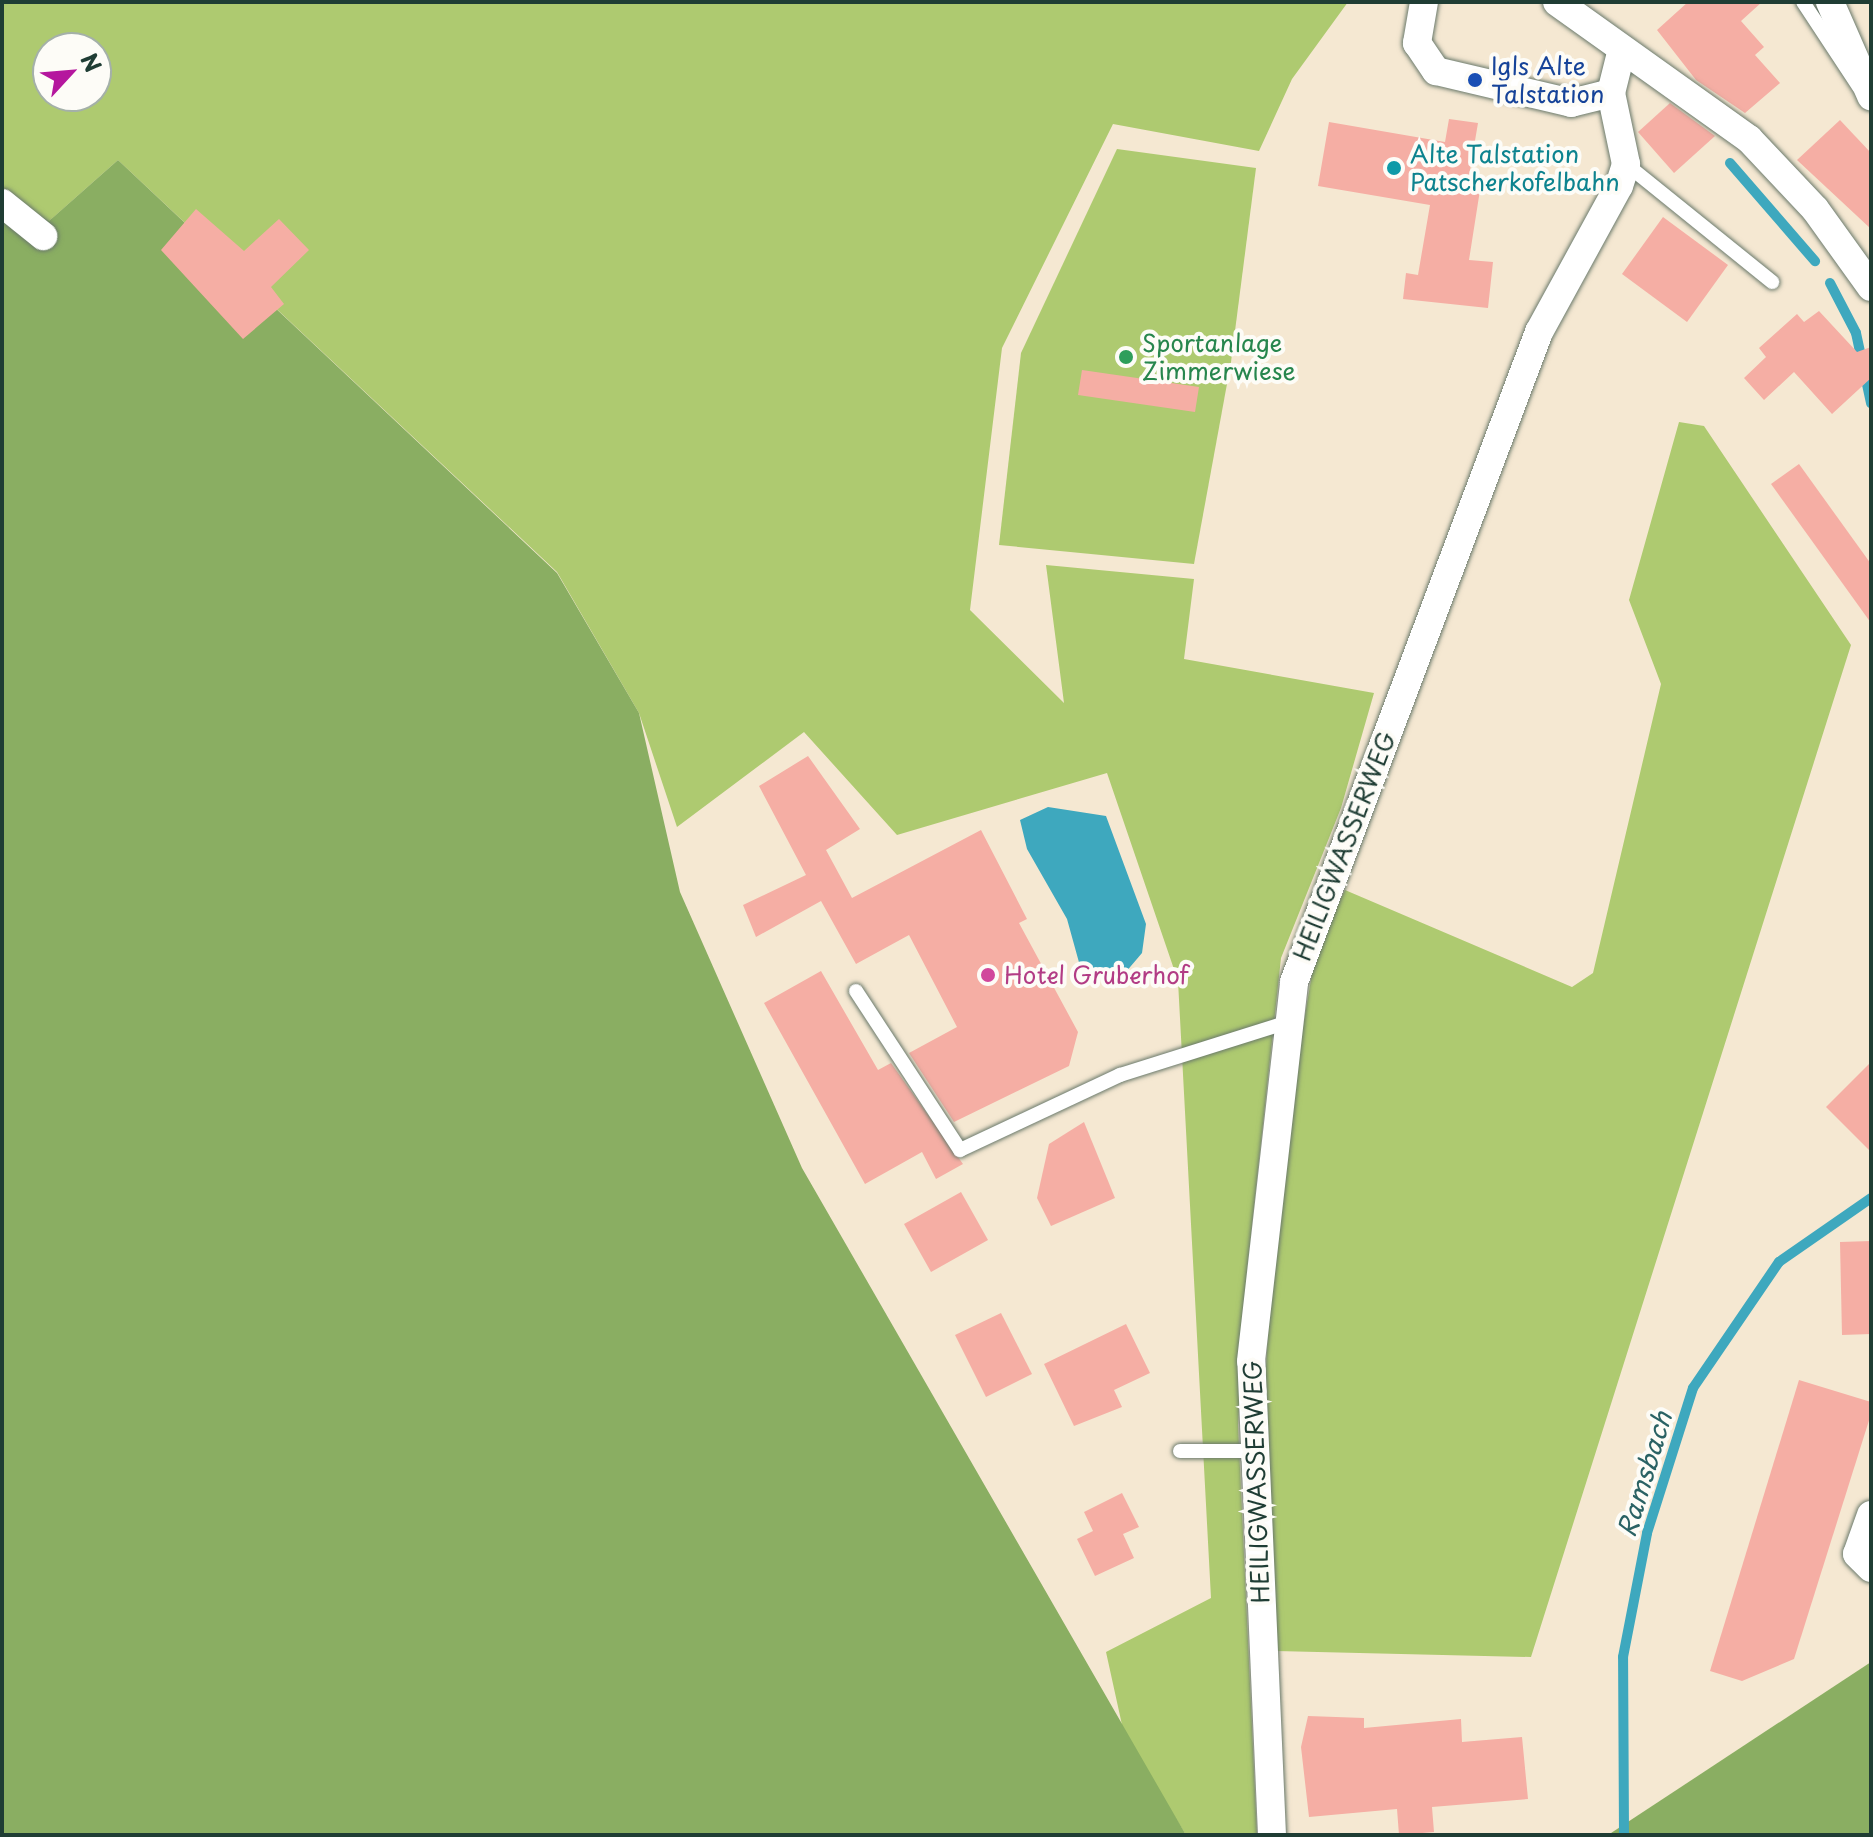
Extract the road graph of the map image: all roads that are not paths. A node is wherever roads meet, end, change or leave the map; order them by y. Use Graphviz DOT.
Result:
graph roads {
  1 [pos="1424,2"];
  2 [pos="1557,2"];
  3 [pos="1803,2"];
  4 [pos="1830,2"];
  5 [pos="1622,49"];
  6 [pos="1611,93"];
  7 [pos="1871,97"];
  8 [pos="1626,164"];
  9 [pos="2,203"];
  10 [pos="43,236"];
  11 [pos="1772,282"];
  12 [pos="1871,287"];
  13 [pos="856,991"];
  14 [pos="1292,1020"];
  15 [pos="1180,1451"];
  16 [pos="1252,1451"];
  17 [pos="1871,1515"];
  18 [pos="1871,1568"];
  19 [pos="1272,1835"];
  1 -- 6 [label="street"];
  2 -- 5 [label="street"];
  3 -- 7 [label="lane"];
  4 -- 7 [label="street"];
  5 -- 6 [label="street"];
  5 -- 12 [label="street"];
  6 -- 8 [label="street"];
  8 -- 11 [label="lane"];
  8 -- 14 [label="street, HEILIGWASSERWEG"];
  9 -- 10 [label="street"];
  13 -- 14 [label="lane"];
  14 -- 16 [label="street, HEILIGWASSERWEG"];
  15 -- 16 [label="lane"];
  16 -- 19 [label="street, HEILIGWASSERWEG"];
  17 -- 18 [label="street"];
}
